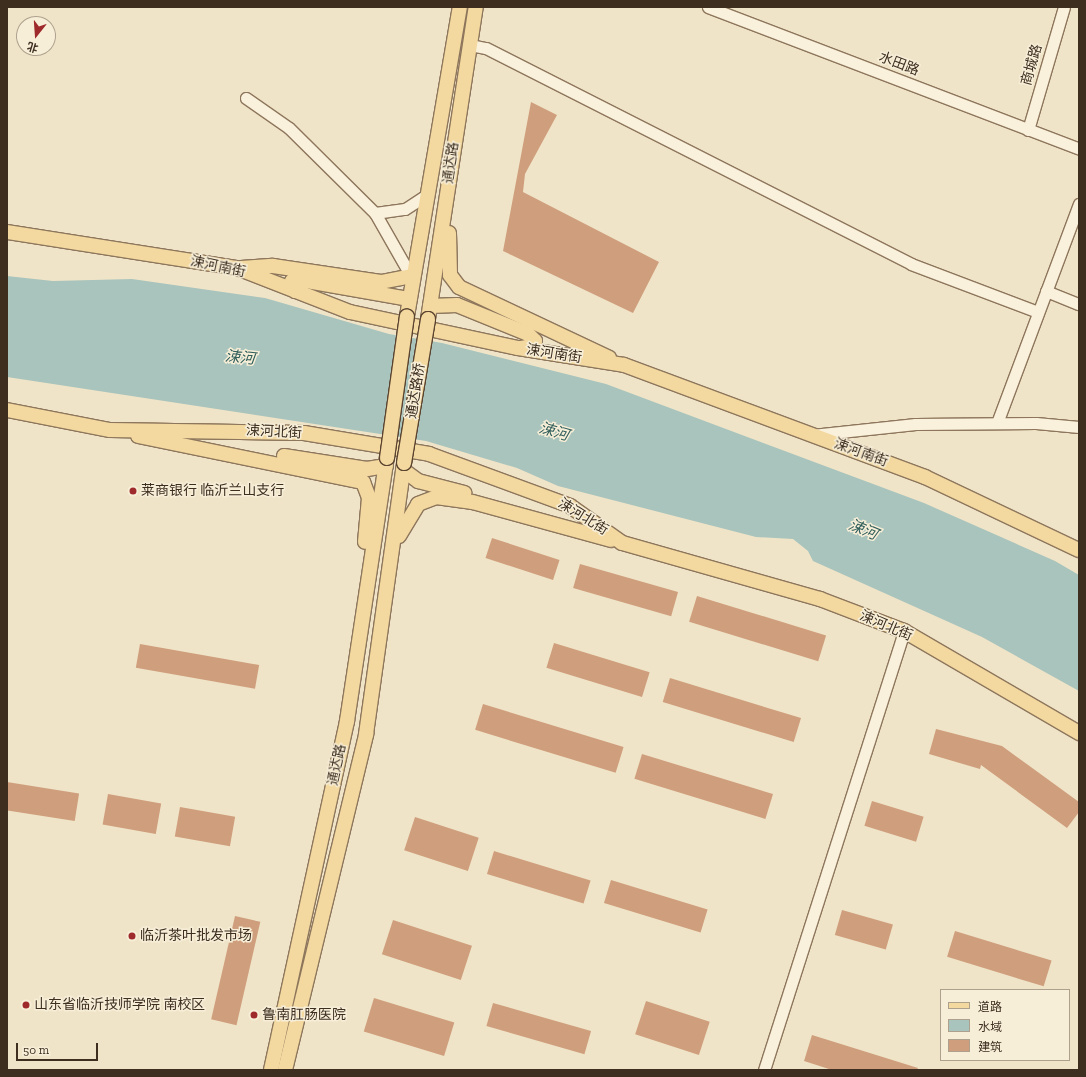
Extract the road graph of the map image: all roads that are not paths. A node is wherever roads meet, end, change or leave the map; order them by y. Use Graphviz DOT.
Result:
graph roads {
  1 [pos="460,7"];
  2 [pos="476,7"];
  3 [pos="708,7"];
  4 [pos="1064,7"];
  5 [pos="470,45"];
  6 [pos="246,98"];
  7 [pos="1028,130"];
  8 [pos="1079,149"];
  9 [pos="451,170"];
  10 [pos="425,196"];
  11 [pos="1079,204"];
  12 [pos="375,213"];
  13 [pos="7,232"];
  14 [pos="237,268"];
  15 [pos="411,276"];
  16 [pos="294,291"];
  17 [pos="1046,291"];
  18 [pos="408,299"];
  19 [pos="1079,304"];
  20 [pos="1038,312"];
  21 [pos="429,313"];
  22 [pos="407,316"];
  23 [pos="518,348"];
  24 [pos="624,365"];
  25 [pos="7,410"];
  26 [pos="997,423"];
  27 [pos="1079,427"];
  28 [pos="110,430"];
  29 [pos="225,430"];
  30 [pos="812,435"];
  31 [pos="387,462"];
  32 [pos="404,467"];
  33 [pos="558,501"];
  34 [pos="622,543"];
  35 [pos="1079,550"];
  36 [pos="392,557"];
  37 [pos="365,586"];
  38 [pos="904,631"];
  39 [pos="1079,733"];
  40 [pos="271,1070"];
  41 [pos="286,1070"];
  42 [pos="764,1070"];
  1 -- 10 [label="main road, 通达路"];
  2 -- 5 [label="main road, 通达路"];
  3 -- 7 [label="street, 水田路"];
  4 -- 7 [label="street, 商城路"];
  5 -- 9 [label="main road, 通达路"];
  5 -- 20 [label="street"];
  6 -- 12 [label="street"];
  7 -- 8 [label="street, 水田路"];
  9 -- 21 [label="main road, 通达路"];
  9 -- 24 [label="main road"];
  10 -- 12 [label="street"];
  10 -- 15 [label="main road, 通达路"];
  11 -- 17 [label="street"];
  12 -- 15 [label="street"];
  13 -- 14 [label="main road, 涑河南街"];
  14 -- 15 [label="main road"];
  14 -- 16 [label="main road, 涑河南街"];
  15 -- 18 [label="main road, 通达路"];
  16 -- 18 [label="main road"];
  16 -- 23 [label="main road, 涑河南街"];
  17 -- 19 [label="street"];
  17 -- 20 [label="street"];
  18 -- 22 [label="main road, 通达路"];
  20 -- 26 [label="street"];
  21 -- 23 [label="main road"];
  21 -- 32 [label="main road, 通达路桥, bridge"];
  22 -- 31 [label="main road, 通达路桥, bridge"];
  23 -- 24 [label="main road, 涑河南街"];
  24 -- 30 [label="main road, 涑河南街"];
  25 -- 28 [label="main road, 涑河北街"];
  26 -- 27 [label="street"];
  26 -- 30 [label="street"];
  28 -- 29 [label="main road, 涑河北街"];
  28 -- 37 [label="main road"];
  29 -- 31 [label="main road"];
  29 -- 33 [label="main road, 涑河北街"];
  30 -- 35 [label="main road, 涑河南街"];
  31 -- 37 [label="main road, 通达路"];
  32 -- 33 [label="main road"];
  32 -- 36 [label="main road, 通达路"];
  33 -- 34 [label="main road, 涑河北街"];
  34 -- 36 [label="main road"];
  34 -- 38 [label="main road, 涑河北街"];
  36 -- 41 [label="main road, 通达路"];
  37 -- 40 [label="main road, 通达路"];
  38 -- 39 [label="main road, 涑河北街"];
  38 -- 42 [label="street"];
}
